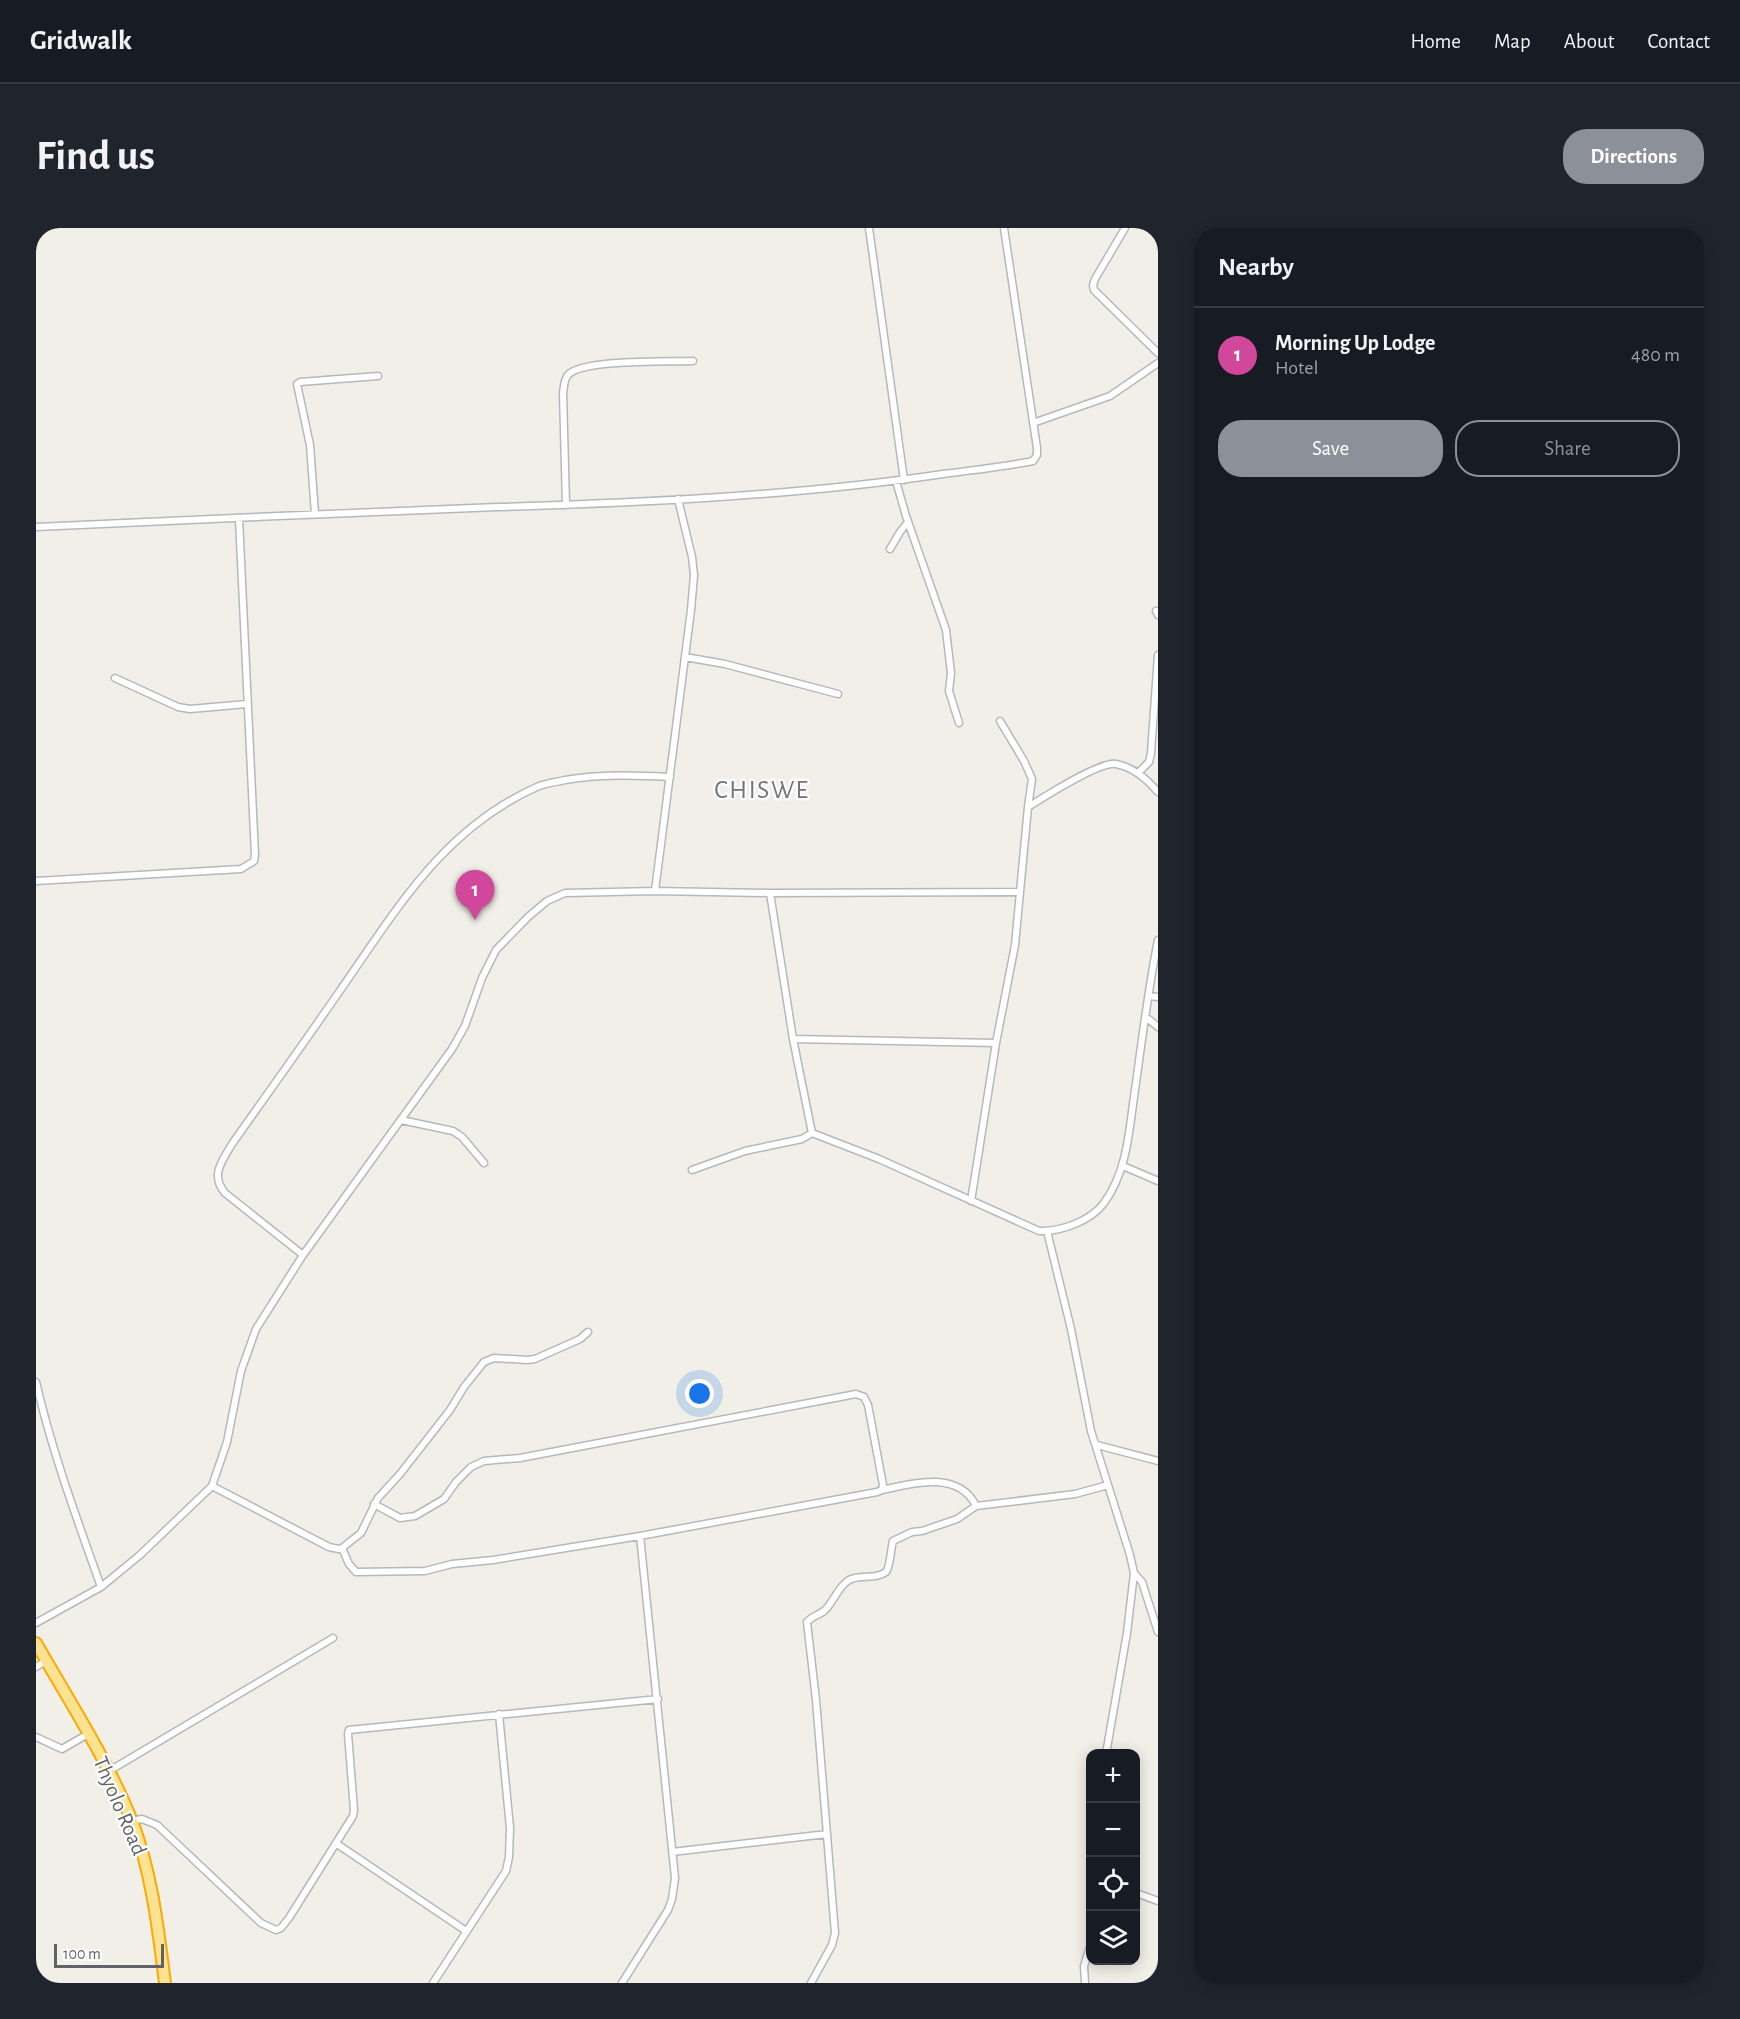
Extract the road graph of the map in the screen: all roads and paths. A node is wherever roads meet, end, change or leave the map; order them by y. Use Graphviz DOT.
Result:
graph roads {
  1 [pos="869,228"];
  2 [pos="1004,228"];
  3 [pos="1125,228"];
  4 [pos="1158,352"];
  5 [pos="693,361"];
  6 [pos="1158,363"];
  7 [pos="378,376"];
  8 [pos="1033,423"];
  9 [pos="904,480"];
  10 [pos="896,481"];
  11 [pos="678,500"];
  12 [pos="566,505"];
  13 [pos="315,514"];
  14 [pos="238,519"];
  15 [pos="908,522"];
  16 [pos="36,527"];
  17 [pos="890,549"];
  18 [pos="1158,655"];
  19 [pos="685,657"];
  20 [pos="115,678"];
  21 [pos="838,694"];
  22 [pos="247,704"];
  23 [pos="1000,721"];
  24 [pos="959,723"];
  25 [pos="1138,773"];
  26 [pos="670,777"];
  27 [pos="1158,792"];
  28 [pos="1028,807"];
  29 [pos="36,881"];
  30 [pos="655,891"];
  31 [pos="1020,892"];
  32 [pos="770,893"];
  33 [pos="1158,940"];
  34 [pos="1149,996"];
  35 [pos="1158,997"];
  36 [pos="1146,1017"];
  37 [pos="1158,1027"];
  38 [pos="793,1039"];
  39 [pos="996,1043"];
  40 [pos="401,1120"];
  41 [pos="812,1133"];
  42 [pos="484,1163"];
  43 [pos="1123,1166"];
  44 [pos="692,1170"];
  45 [pos="1158,1181"];
  46 [pos="970,1201"];
  47 [pos="1047,1231"];
  48 [pos="303,1255"];
  49 [pos="588,1332"];
  50 [pos="36,1382"];
  51 [pos="1097,1444"];
  52 [pos="1158,1461"];
  53 [pos="1108,1485"];
  54 [pos="212,1486"];
  55 [pos="882,1490"];
  56 [pos="374,1503"];
  57 [pos="976,1506"];
  58 [pos="640,1536"];
  59 [pos="342,1548"];
  60 [pos="1134,1573"];
  61 [pos="101,1587"];
  62 [pos="36,1623"];
  63 [pos="1158,1632"];
  64 [pos="333,1638"];
  65 [pos="36,1643"];
  66 [pos="46,1661"];
  67 [pos="36,1667"];
  68 [pos="658,1698"];
  69 [pos="499,1714"];
  70 [pos="88,1734"];
  71 [pos="36,1738"];
  72 [pos="1107,1749"];
  73 [pos="108,1771"];
  74 [pos="131,1821"];
  75 [pos="827,1834"];
  76 [pos="337,1844"];
  77 [pos="672,1852"];
  78 [pos="1140,1894"];
  79 [pos="1158,1901"];
  80 [pos="466,1931"];
  81 [pos="1086,1960"];
  82 [pos="165,1983"];
  83 [pos="432,1983"];
  84 [pos="622,1983"];
  85 [pos="811,1983"];
  86 [pos="1085,1983"];
  1 -- 9 [label="street"];
  2 -- 8 [label="street"];
  3 -- 4 [label="street"];
  5 -- 12 [label="street"];
  6 -- 8 [label="street"];
  7 -- 13 [label="street"];
  8 -- 9 [label="street"];
  9 -- 10 [label="street"];
  10 -- 11 [label="street"];
  10 -- 15 [label="street"];
  11 -- 12 [label="street"];
  11 -- 19 [label="street"];
  12 -- 13 [label="street"];
  13 -- 14 [label="street"];
  14 -- 16 [label="street"];
  14 -- 22 [label="street"];
  15 -- 17 [label="street"];
  15 -- 24 [label="street"];
  18 -- 25 [label="street"];
  19 -- 21 [label="street"];
  19 -- 26 [label="street"];
  20 -- 22 [label="street"];
  22 -- 29 [label="street"];
  23 -- 28 [label="street"];
  25 -- 27 [label="street"];
  25 -- 28 [label="street"];
  26 -- 30 [label="street"];
  26 -- 48 [label="street"];
  28 -- 31 [label="street"];
  30 -- 32 [label="street"];
  30 -- 40 [label="street"];
  31 -- 32 [label="street"];
  31 -- 39 [label="street"];
  32 -- 38 [label="street"];
  33 -- 34 [label="street"];
  34 -- 35 [label="street"];
  34 -- 36 [label="street"];
  36 -- 37 [label="street"];
  36 -- 43 [label="street"];
  38 -- 39 [label="street"];
  38 -- 41 [label="street"];
  39 -- 46 [label="street"];
  40 -- 42 [label="street"];
  40 -- 48 [label="street"];
  41 -- 44 [label="street"];
  41 -- 46 [label="street"];
  43 -- 45 [label="street"];
  43 -- 47 [label="street"];
  46 -- 47 [label="street"];
  47 -- 51 [label="street"];
  48 -- 54 [label="street"];
  49 -- 56 [label="street"];
  50 -- 61 [label="street"];
  51 -- 52 [label="street"];
  51 -- 53 [label="street"];
  53 -- 57 [label="street"];
  53 -- 60 [label="street"];
  54 -- 59 [label="street"];
  54 -- 61 [label="street"];
  55 -- 56 [label="street"];
  55 -- 57 [label="street"];
  55 -- 58 [label="street"];
  56 -- 59 [label="street"];
  57 -- 75 [label="street"];
  58 -- 59 [label="street"];
  58 -- 68 [label="street"];
  60 -- 63 [label="street"];
  60 -- 72 [label="street"];
  61 -- 62 [label="street"];
  64 -- 73 [label="street"];
  65 -- 66 [label="highway, Thyolo Road"];
  66 -- 67 [label="street"];
  66 -- 70 [label="highway, Thyolo Road"];
  68 -- 69 [label="street"];
  68 -- 77 [label="street"];
  69 -- 76 [label="street"];
  69 -- 80 [label="street"];
  70 -- 71 [label="street"];
  70 -- 73 [label="highway, Thyolo Road"];
  73 -- 74 [label="highway, Thyolo Road"];
  74 -- 76 [label="street"];
  74 -- 82 [label="highway, Thyolo Road"];
  75 -- 77 [label="street"];
  75 -- 85 [label="street"];
  76 -- 80 [label="street"];
  77 -- 84 [label="street"];
  78 -- 79 [label="street"];
  80 -- 83 [label="street"];
  81 -- 86 [label="street"];
}
